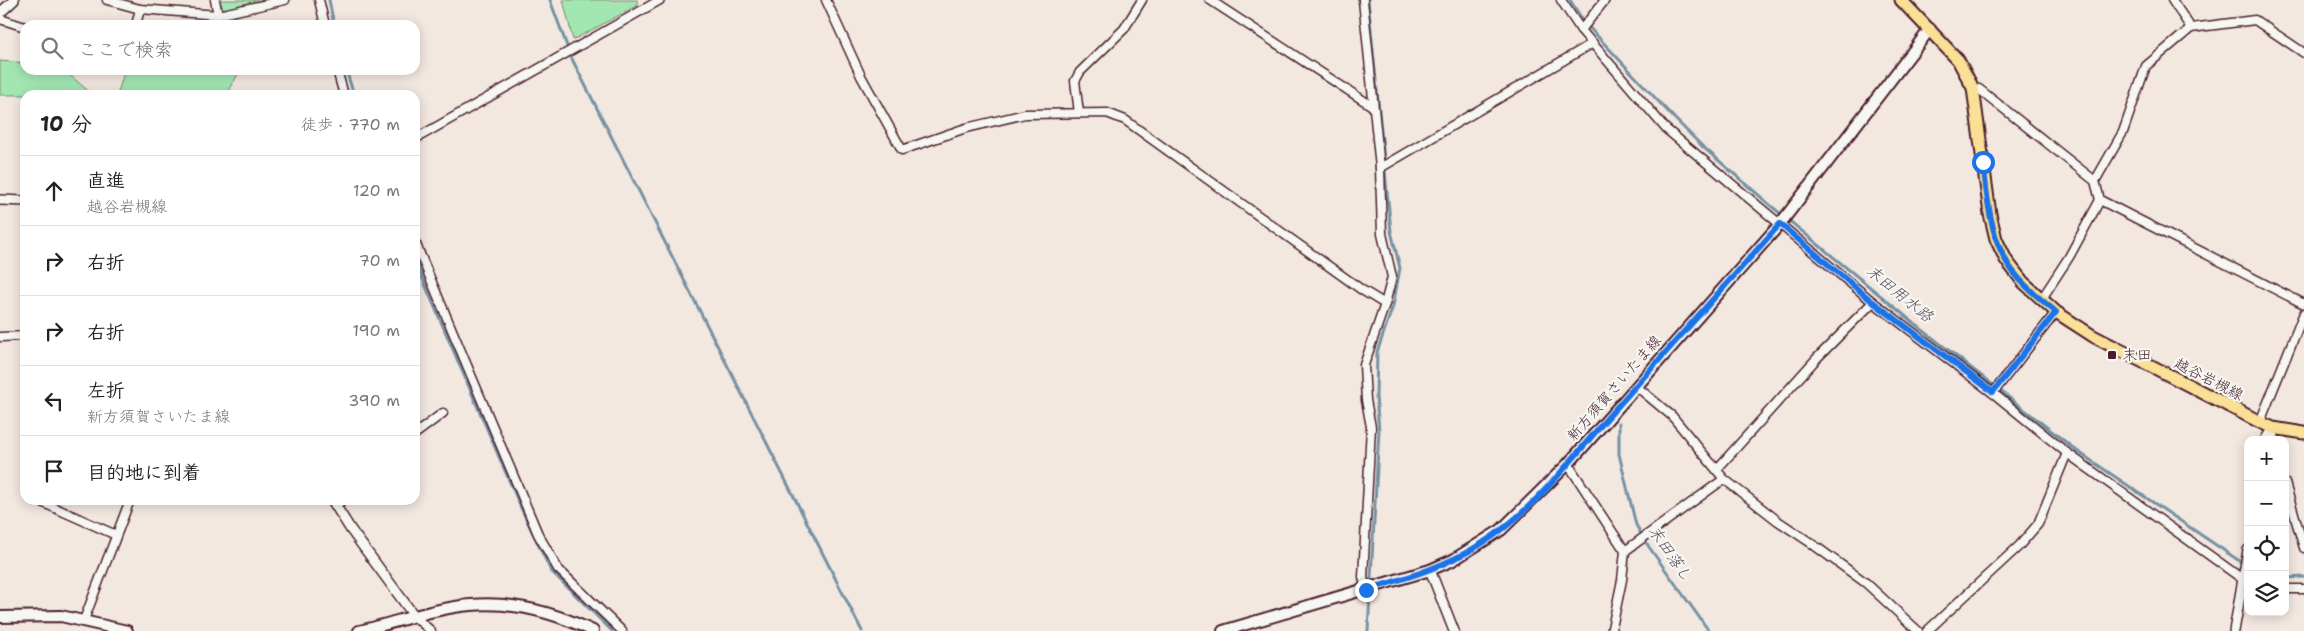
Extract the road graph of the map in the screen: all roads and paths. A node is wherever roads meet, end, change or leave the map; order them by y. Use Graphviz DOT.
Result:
graph roads {
  1 [pos="14,0"];
  2 [pos="107,0"];
  3 [pos="214,0"];
  4 [pos="285,0"];
  5 [pos="319,0"];
  6 [pos="660,0"];
  7 [pos="826,0"];
  8 [pos="1142,0"];
  9 [pos="1210,0"];
  10 [pos="1363,0"];
  11 [pos="1561,0"];
  12 [pos="1605,0"];
  13 [pos="1901,0"];
  14 [pos="2172,0"];
  15 [pos="140,10"];
  16 [pos="0,13"];
  17 [pos="218,16"];
  18 [pos="0,19"];
  19 [pos="137,20"];
  20 [pos="324,20"];
  21 [pos="20,25"];
  22 [pos="2191,28"];
  23 [pos="1930,29"];
  24 [pos="1581,30"];
  25 [pos="1593,43"];
  26 [pos="2304,54"];
  27 [pos="338,75"];
  28 [pos="1973,88"];
  29 [pos="343,90"];
  30 [pos="1372,106"];
  31 [pos="1079,113"];
  32 [pos="420,136"];
  33 [pos="1380,168"];
  34 [pos="2095,181"];
  35 [pos="0,200"];
  36 [pos="2100,200"];
  37 [pos="20,201"];
  38 [pos="1780,224"];
  39 [pos="420,254"];
  40 [pos="2041,300"];
  41 [pos="1873,302"];
  42 [pos="1385,304"];
  43 [pos="2304,304"];
  44 [pos="2056,312"];
  45 [pos="2304,313"];
  46 [pos="20,336"];
  47 [pos="0,337"];
  48 [pos="1636,386"];
  49 [pos="1993,392"];
  50 [pos="443,413"];
  51 [pos="2260,422"];
  52 [pos="2273,428"];
  53 [pos="420,430"];
  54 [pos="2304,433"];
  55 [pos="2268,436"];
  56 [pos="2274,436"];
  57 [pos="2066,453"];
  58 [pos="1568,464"];
  59 [pos="1717,469"];
  60 [pos="1724,479"];
  61 [pos="2289,497"];
  62 [pos="48,505"];
  63 [pos="128,505"];
  64 [pos="338,505"];
  65 [pos="116,535"];
  66 [pos="2304,548"];
  67 [pos="1625,551"];
  68 [pos="1430,570"];
  69 [pos="2244,581"];
  70 [pos="2244,586"];
  71 [pos="2289,589"];
  72 [pos="2304,589"];
  73 [pos="1366,590"];
  74 [pos="0,617"];
  75 [pos="415,617"];
  76 [pos="84,620"];
  77 [pos="1611,630"];
  78 [pos="127,631"];
  79 [pos="359,631"];
  80 [pos="431,631"];
  81 [pos="593,631"];
  82 [pos="622,631"];
  83 [pos="1222,631"];
  84 [pos="1454,631"];
  85 [pos="1918,631"];
  86 [pos="1927,631"];
  87 [pos="2234,631"];
  1 -- 16 [label="street"];
  2 -- 15 [label="street"];
  3 -- 17 [label="street"];
  4 -- 17 [label="street"];
  5 -- 20 [label="street"];
  6 -- 32 [label="street"];
  7 -- 31 [label="street"];
  8 -- 31 [label="street"];
  9 -- 30 [label="street"];
  10 -- 30 [label="street"];
  11 -- 24 [label="street"];
  12 -- 24 [label="street"];
  13 -- 23 [label="main road, 越谷岩槻線"];
  14 -- 22 [label="street"];
  15 -- 17 [label="street"];
  15 -- 19 [label="street"];
  18 -- 21 [label="street"];
  22 -- 26 [label="street"];
  22 -- 34 [label="street"];
  23 -- 28 [label="main road, 越谷岩槻線"];
  23 -- 38 [label="main road, 新方須賀さいたま線"];
  24 -- 25 [label="street"];
  25 -- 33 [label="street"];
  25 -- 38 [label="street"];
  27 -- 29 [label="street"];
  28 -- 34 [label="street"];
  28 -- 40 [label="main road, 越谷岩槻線"];
  30 -- 33 [label="street"];
  31 -- 42 [label="street"];
  33 -- 42 [label="street"];
  34 -- 36 [label="street"];
  35 -- 37 [label="street"];
  36 -- 40 [label="street"];
  36 -- 43 [label="street"];
  38 -- 41 [label="street"];
  38 -- 48 [label="main road, 新方須賀さいたま線"];
  39 -- 82 [label="street"];
  40 -- 44 [label="main road, 越谷岩槻線"];
  41 -- 49 [label="street"];
  41 -- 59 [label="street"];
  42 -- 73 [label="street"];
  44 -- 49 [label="street"];
  44 -- 51 [label="main road, 越谷岩槻線"];
  45 -- 51 [label="street"];
  46 -- 47 [label="street"];
  48 -- 58 [label="main road, 新方須賀さいたま線"];
  48 -- 59 [label="street"];
  49 -- 57 [label="street"];
  50 -- 53 [label="street"];
  51 -- 52 [label="main road, 越谷岩槻線"];
  52 -- 54 [label="main road, 越谷岩槻線"];
  52 -- 55 [label="street"];
  52 -- 56 [label="street"];
  57 -- 69 [label="street"];
  57 -- 86 [label="street"];
  58 -- 67 [label="street"];
  58 -- 68 [label="main road, 新方須賀さいたま線"];
  59 -- 60 [label="street"];
  60 -- 67 [label="street"];
  60 -- 85 [label="street"];
  61 -- 66 [label="street"];
  62 -- 65 [label="street"];
  63 -- 65 [label="street"];
  64 -- 75 [label="street"];
  65 -- 76 [label="street"];
  67 -- 77 [label="street"];
  68 -- 73 [label="main road, 新方須賀さいたま線"];
  68 -- 84 [label="street"];
  70 -- 87 [label="street"];
  71 -- 72 [label="street"];
  73 -- 83 [label="main road, 新方須賀さいたま線"];
  74 -- 76 [label="main road"];
  75 -- 79 [label="main road"];
  75 -- 80 [label="street"];
  75 -- 81 [label="main road"];
  76 -- 78 [label="main road"];
}
